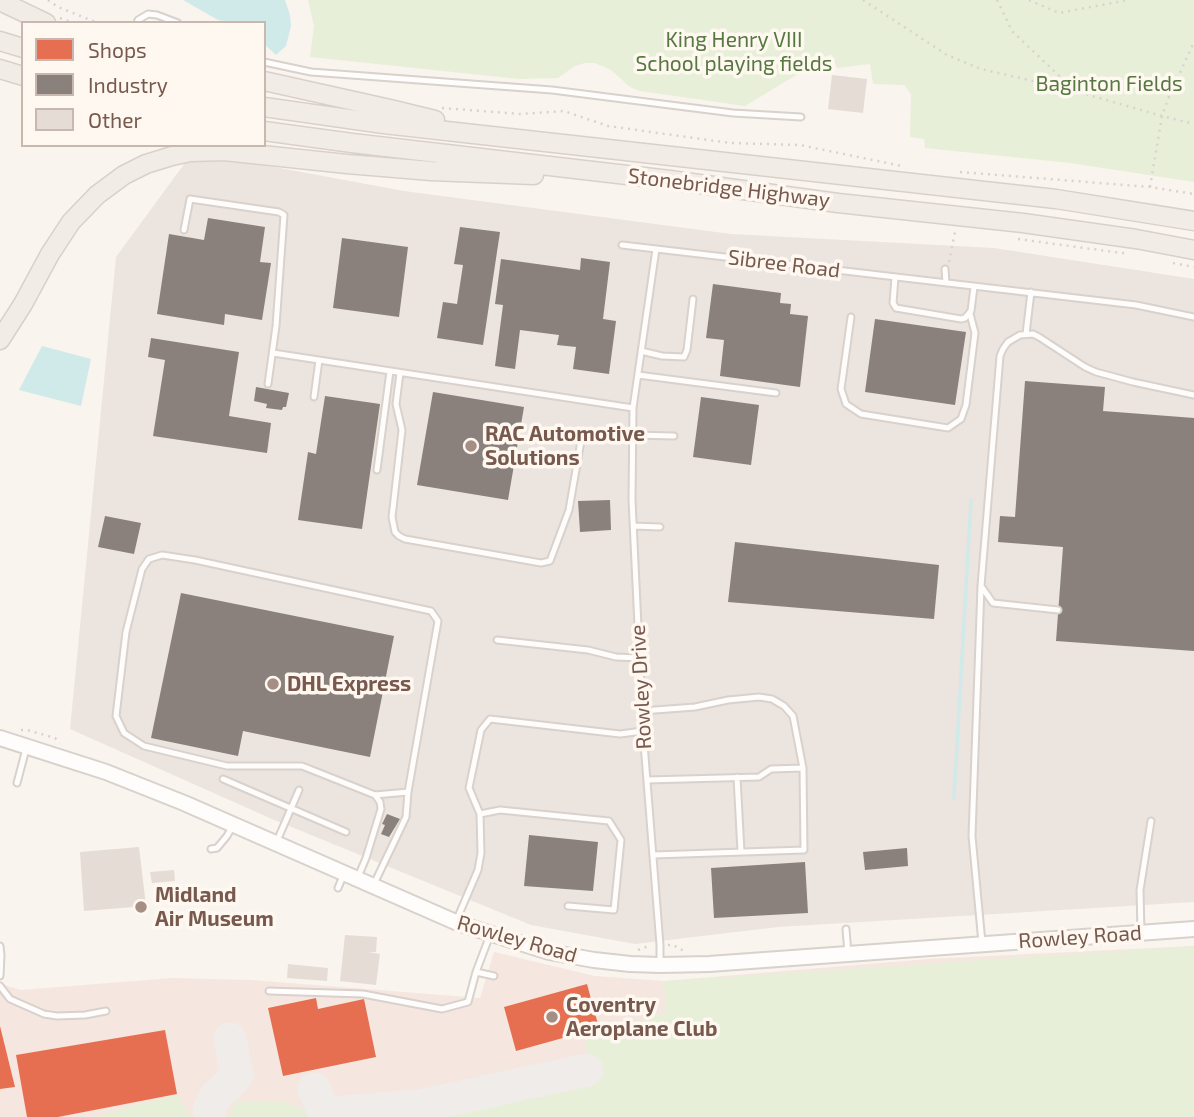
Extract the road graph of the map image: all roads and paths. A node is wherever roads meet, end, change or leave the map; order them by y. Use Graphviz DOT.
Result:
graph roads {
  1 [pos="48,0"];
  2 [pos="863,0"];
  3 [pos="997,0"];
  4 [pos="1029,0"];
  5 [pos="1129,0"];
  6 [pos="0,1"];
  7 [pos="42,21"];
  8 [pos="93,21"];
  9 [pos="138,21"];
  10 [pos="173,21"];
  11 [pos="0,41"];
  12 [pos="1194,42"];
  13 [pos="21,47"];
  14 [pos="266,62"];
  15 [pos="0,69"];
  16 [pos="21,75"];
  17 [pos="266,82"];
  18 [pos="1075,91"];
  19 [pos="266,107"];
  20 [pos="439,107"];
  21 [pos="1162,116"];
  22 [pos="801,117"];
  23 [pos="1194,124"];
  24 [pos="266,131"];
  25 [pos="494,135"];
  26 [pos="902,166"];
  27 [pos="586,170"];
  28 [pos="957,172"];
  29 [pos="1150,187"];
  30 [pos="1194,194"];
  31 [pos="1194,221"];
  32 [pos="184,229"];
  33 [pos="954,232"];
  34 [pos="1015,238"];
  35 [pos="622,245"];
  36 [pos="656,249"];
  37 [pos="1194,250"];
  38 [pos="1130,255"];
  39 [pos="1169,262"];
  40 [pos="1194,267"];
  41 [pos="945,269"];
  42 [pos="895,277"];
  43 [pos="946,283"];
  44 [pos="974,287"];
  45 [pos="1031,292"];
  46 [pos="693,299"];
  47 [pos="970,314"];
  48 [pos="851,317"];
  49 [pos="1194,317"];
  50 [pos="1026,334"];
  51 [pos="0,340"];
  52 [pos="641,351"];
  53 [pos="273,353"];
  54 [pos="319,360"];
  55 [pos="390,371"];
  56 [pos="400,373"];
  57 [pos="638,375"];
  58 [pos="268,384"];
  59 [pos="776,393"];
  60 [pos="1194,395"];
  61 [pos="314,397"];
  62 [pos="633,408"];
  63 [pos="582,435"];
  64 [pos="633,435"];
  65 [pos="674,436"];
  66 [pos="377,470"];
  67 [pos="634,526"];
  68 [pos="660,527"];
  69 [pos="981,586"];
  70 [pos="1059,610"];
  71 [pos="498,640"];
  72 [pos="639,657"];
  73 [pos="642,711"];
  74 [pos="18,730"];
  75 [pos="643,731"];
  76 [pos="0,738"];
  77 [pos="61,744"];
  78 [pos="27,746"];
  79 [pos="803,768"];
  80 [pos="737,777"];
  81 [pos="223,779"];
  82 [pos="647,780"];
  83 [pos="17,783"];
  84 [pos="299,790"];
  85 [pos="408,792"];
  86 [pos="375,794"];
  87 [pos="292,808"];
  88 [pos="480,814"];
  89 [pos="1152,821"];
  90 [pos="233,824"];
  91 [pos="346,832"];
  92 [pos="276,842"];
  93 [pos="211,849"];
  94 [pos="741,852"];
  95 [pos="653,855"];
  96 [pos="351,876"];
  97 [pos="373,886"];
  98 [pos="338,888"];
  99 [pos="568,906"];
  100 [pos="455,922"];
  101 [pos="846,929"];
  102 [pos="1194,929"];
  103 [pos="1141,933"];
  104 [pos="490,935"];
  105 [pos="660,945"];
  106 [pos="982,945"];
  107 [pos="0,946"];
  108 [pos="633,953"];
  109 [pos="692,954"];
  110 [pos="848,954"];
  111 [pos="660,965"];
  112 [pos="476,972"];
  113 [pos="0,975"];
  114 [pos="494,976"];
  115 [pos="0,985"];
  116 [pos="269,991"];
  117 [pos="106,1011"];
  1 -- 8 [label="path"];
  2 -- 18 [label="path"];
  3 -- 18 [label="path"];
  4 -- 5 [label="path"];
  6 -- 7 [label="highway"];
  9 -- 10 [label="lane"];
  11 -- 13 [label="highway"];
  12 -- 21 [label="path"];
  14 -- 22 [label="lane"];
  15 -- 16 [label="highway"];
  17 -- 25 [label="highway"];
  18 -- 21 [label="path"];
  19 -- 25 [label="highway, Stonebridge Highway"];
  20 -- 26 [label="path"];
  21 -- 23 [label="path"];
  21 -- 29 [label="path"];
  24 -- 27 [label="highway, Stonebridge Highway"];
  25 -- 31 [label="highway, Stonebridge Highway"];
  27 -- 37 [label="highway, Stonebridge Highway"];
  27 -- 51 [label="highway"];
  28 -- 29 [label="path"];
  29 -- 30 [label="path"];
  32 -- 53 [label="lane"];
  33 -- 43 [label="path"];
  34 -- 38 [label="path"];
  35 -- 36 [label="lane, Sibree Road"];
  36 -- 42 [label="lane, Sibree Road"];
  36 -- 52 [label="lane, Rowley Drive"];
  39 -- 40 [label="path"];
  41 -- 43 [label="lane"];
  42 -- 43 [label="lane, Sibree Road"];
  42 -- 47 [label="lane"];
  43 -- 44 [label="lane, Sibree Road"];
  44 -- 45 [label="lane, Sibree Road"];
  44 -- 47 [label="lane"];
  45 -- 49 [label="lane, Sibree Road"];
  45 -- 50 [label="lane"];
  46 -- 52 [label="lane"];
  47 -- 48 [label="lane"];
  50 -- 60 [label="lane"];
  50 -- 69 [label="lane"];
  52 -- 57 [label="lane, Rowley Drive"];
  53 -- 54 [label="lane"];
  53 -- 58 [label="lane"];
  54 -- 55 [label="lane"];
  54 -- 61 [label="lane"];
  55 -- 56 [label="lane"];
  55 -- 66 [label="lane"];
  56 -- 62 [label="lane"];
  56 -- 63 [label="lane"];
  57 -- 59 [label="lane"];
  57 -- 62 [label="lane, Rowley Drive"];
  62 -- 64 [label="lane, Rowley Drive"];
  64 -- 65 [label="lane"];
  64 -- 67 [label="lane, Rowley Drive"];
  67 -- 68 [label="lane"];
  67 -- 72 [label="lane, Rowley Drive"];
  69 -- 70 [label="lane"];
  69 -- 106 [label="lane"];
  71 -- 72 [label="lane"];
  72 -- 73 [label="lane, Rowley Drive"];
  73 -- 75 [label="lane, Rowley Drive"];
  73 -- 79 [label="lane"];
  74 -- 77 [label="path"];
  75 -- 82 [label="lane, Rowley Drive"];
  75 -- 88 [label="lane"];
  76 -- 78 [label="street, Rowley Road"];
  78 -- 83 [label="lane"];
  78 -- 90 [label="street, Rowley Road"];
  79 -- 80 [label="lane"];
  79 -- 94 [label="lane"];
  80 -- 82 [label="lane"];
  80 -- 94 [label="lane"];
  81 -- 87 [label="lane"];
  82 -- 95 [label="lane, Rowley Drive"];
  84 -- 87 [label="lane"];
  85 -- 86 [label="lane"];
  85 -- 86 [label="lane"];
  85 -- 97 [label="lane"];
  86 -- 96 [label="lane"];
  87 -- 91 [label="lane"];
  87 -- 92 [label="lane"];
  88 -- 99 [label="lane"];
  88 -- 100 [label="lane"];
  89 -- 103 [label="lane"];
  90 -- 92 [label="street, Rowley Road"];
  90 -- 93 [label="lane"];
  92 -- 96 [label="street, Rowley Road"];
  94 -- 95 [label="lane"];
  95 -- 105 [label="lane, Rowley Drive"];
  96 -- 97 [label="street, Rowley Road"];
  96 -- 98 [label="lane"];
  97 -- 100 [label="street, Rowley Road"];
  100 -- 104 [label="street, Rowley Road"];
  101 -- 110 [label="lane"];
  102 -- 103 [label="street, Rowley Road"];
  103 -- 106 [label="street, Rowley Road"];
  104 -- 111 [label="street, Rowley Road"];
  104 -- 112 [label="lane"];
  105 -- 108 [label="path"];
  105 -- 109 [label="path"];
  105 -- 111 [label="lane, Rowley Drive"];
  106 -- 110 [label="street, Rowley Road"];
  107 -- 113 [label="lane"];
  110 -- 111 [label="street, Rowley Road"];
  112 -- 114 [label="lane"];
  112 -- 116 [label="lane"];
  115 -- 117 [label="lane"];
}
